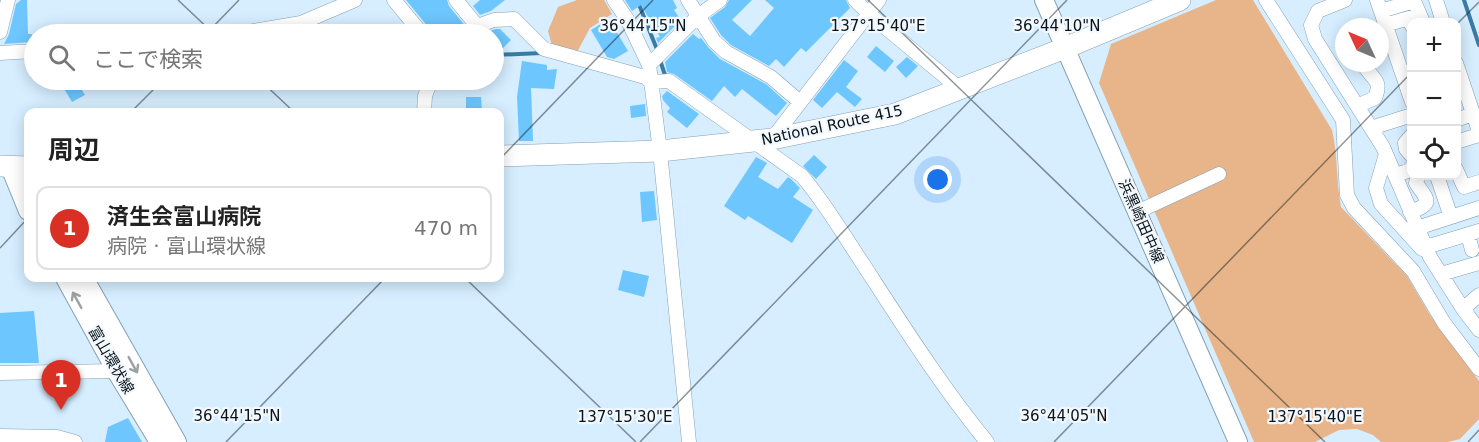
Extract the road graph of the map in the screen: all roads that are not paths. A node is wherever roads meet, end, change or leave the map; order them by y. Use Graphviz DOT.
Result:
graph roads {
  1 [pos="7,0"];
  2 [pos="355,0"];
  3 [pos="394,0"];
  4 [pos="456,0"];
  5 [pos="614,0"];
  6 [pos="688,0"];
  7 [pos="720,0"];
  8 [pos="855,0"];
  9 [pos="879,0"];
  10 [pos="1044,0"];
  11 [pos="1180,0"];
  12 [pos="1266,0"];
  13 [pos="1344,0"];
  14 [pos="1436,0"];
  15 [pos="1379,6"];
  16 [pos="869,14"];
  17 [pos="697,17"];
  18 [pos="1407,18"];
  19 [pos="1421,18"];
  20 [pos="1441,18"];
  21 [pos="295,24"];
  22 [pos="414,24"];
  23 [pos="475,24"];
  24 [pos="483,24"];
  25 [pos="1389,24"];
  26 [pos="0,32"];
  27 [pos="1065,48"];
  28 [pos="1389,49"];
  29 [pos="24,52"];
  30 [pos="0,53"];
  31 [pos="649,65"];
  32 [pos="1406,69"];
  33 [pos="1369,72"];
  34 [pos="651,82"];
  35 [pos="960,89"];
  36 [pos="427,90"];
  37 [pos="1462,98"];
  38 [pos="800,102"];
  39 [pos="1357,106"];
  40 [pos="424,108"];
  41 [pos="1473,114"];
  42 [pos="1407,117"];
  43 [pos="1461,118"];
  44 [pos="1371,128"];
  45 [pos="1479,133"];
  46 [pos="762,140"];
  47 [pos="1461,140"];
  48 [pos="660,151"];
  49 [pos="1386,154"];
  50 [pos="504,156"];
  51 [pos="10,163"];
  52 [pos="1407,171"];
  53 [pos="1220,174"];
  54 [pos="1395,175"];
  55 [pos="1417,180"];
  56 [pos="1438,180"];
  57 [pos="1461,180"];
  58 [pos="24,182"];
  59 [pos="1479,182"];
  60 [pos="24,200"];
  61 [pos="1479,208"];
  62 [pos="1410,212"];
  63 [pos="1137,213"];
  64 [pos="1451,217"];
  65 [pos="1417,228"];
  66 [pos="1473,233"];
  67 [pos="1472,250"];
  68 [pos="1428,252"];
  69 [pos="1479,263"];
  70 [pos="1441,274"];
  71 [pos="67,282"];
  72 [pos="86,282"];
  73 [pos="1479,294"];
  74 [pos="1462,309"];
  75 [pos="1479,330"];
  76 [pos="1479,369"];
  77 [pos="116,371"];
  78 [pos="0,373"];
  79 [pos="0,436"];
  80 [pos="75,442"];
  81 [pos="159,442"];
  82 [pos="177,442"];
  83 [pos="689,442"];
  84 [pos="987,442"];
  85 [pos="1238,442"];
  1 -- 26 [label="street"];
  2 -- 21 [label="street"];
  3 -- 22 [label="street"];
  4 -- 23 [label="street"];
  5 -- 31 [label="street"];
  6 -- 17 [label="street"];
  7 -- 17 [label="street"];
  8 -- 16 [label="street"];
  9 -- 16 [label="street"];
  10 -- 27 [label="main road, 浜黒崎田中線"];
  11 -- 27 [label="highway, National Route 415"];
  12 -- 76 [label="street"];
  13 -- 39 [label="street"];
  14 -- 20 [label="street"];
  15 -- 19 [label="street"];
  16 -- 35 [label="street"];
  16 -- 38 [label="street"];
  17 -- 31 [label="street"];
  17 -- 38 [label="street"];
  18 -- 25 [label="street"];
  24 -- 34 [label="street"];
  27 -- 35 [label="highway, National Route 415"];
  27 -- 63 [label="main road, 浜黒崎田中線"];
  28 -- 32 [label="street"];
  29 -- 30 [label="street"];
  31 -- 34 [label="street"];
  33 -- 39 [label="street"];
  34 -- 46 [label="street"];
  34 -- 48 [label="street"];
  35 -- 46 [label="highway, National Route 415"];
  36 -- 40 [label="street"];
  37 -- 41 [label="street"];
  38 -- 46 [label="street"];
  39 -- 44 [label="street"];
  41 -- 43 [label="street"];
  41 -- 45 [label="street"];
  42 -- 44 [label="street"];
  44 -- 49 [label="street"];
  45 -- 47 [label="street"];
  46 -- 48 [label="highway, National Route 415"];
  46 -- 84 [label="street"];
  48 -- 50 [label="highway, National Route 415"];
  48 -- 83 [label="street"];
  49 -- 54 [label="street"];
  49 -- 68 [label="street"];
  51 -- 58 [label="main road"];
  51 -- 60 [label="main road"];
  52 -- 54 [label="street"];
  53 -- 63 [label="street"];
  54 -- 62 [label="street"];
  55 -- 62 [label="street"];
  56 -- 64 [label="street"];
  57 -- 59 [label="street"];
  61 -- 64 [label="street"];
  62 -- 65 [label="street"];
  63 -- 85 [label="main road, 浜黒崎田中線"];
  64 -- 65 [label="street"];
  65 -- 68 [label="street"];
  66 -- 67 [label="street"];
  66 -- 68 [label="street"];
  68 -- 70 [label="street"];
  69 -- 70 [label="street"];
  70 -- 74 [label="street"];
  77 -- 71 [label="main road, 富山環状線, one-way"];
  72 -- 82 [label="main road, 富山環状線, one-way"];
  73 -- 74 [label="street"];
  74 -- 75 [label="street"];
  77 -- 78 [label="street"];
  77 -- 81 [label="main road, 富山環状線"];
  79 -- 80 [label="street"];
}
